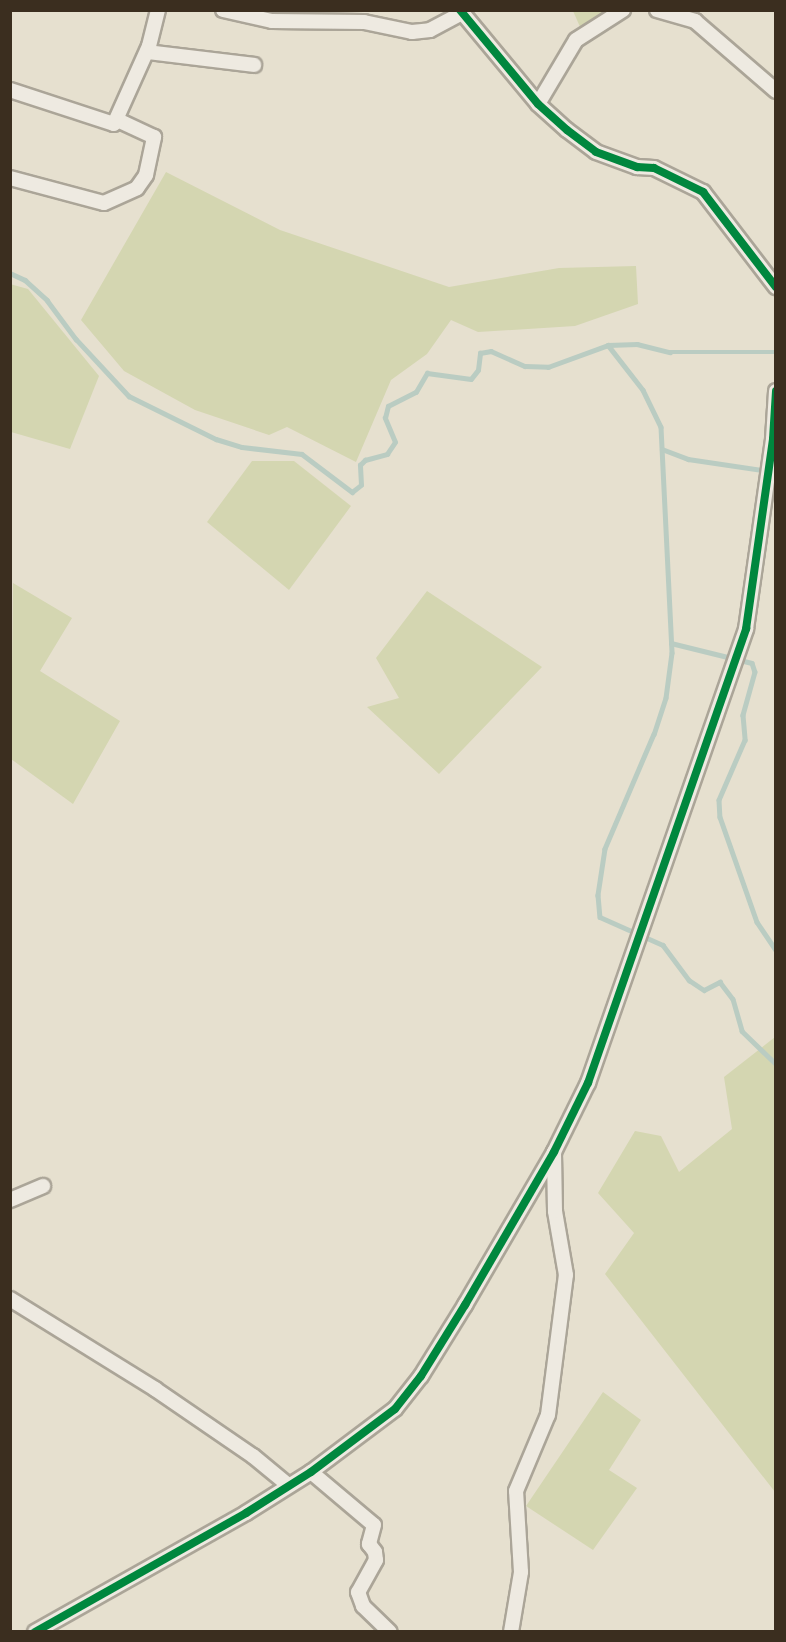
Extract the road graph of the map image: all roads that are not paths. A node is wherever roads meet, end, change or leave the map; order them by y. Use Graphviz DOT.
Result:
graph roads {
  1 [pos="158,10"];
  2 [pos="223,10"];
  3 [pos="623,10"];
  4 [pos="657,10"];
  5 [pos="461,12"];
  6 [pos="273,16"];
  7 [pos="147,52"];
  8 [pos="254,64"];
  9 [pos="10,90"];
  10 [pos="776,91"];
  11 [pos="538,104"];
  12 [pos="118,120"];
  13 [pos="10,178"];
  14 [pos="776,287"];
  15 [pos="776,392"];
  16 [pos="774,439"];
  17 [pos="554,1152"];
  18 [pos="43,1186"];
  19 [pos="10,1200"];
  20 [pos="10,1299"];
  21 [pos="311,1472"];
  22 [pos="288,1485"];
  23 [pos="35,1632"];
  24 [pos="390,1632"];
  25 [pos="511,1632"];
  1 -- 7 [label="street"];
  2 -- 6 [label="street"];
  3 -- 11 [label="street"];
  4 -- 10 [label="street"];
  5 -- 6 [label="street"];
  5 -- 11 [label="street"];
  7 -- 8 [label="street"];
  7 -- 12 [label="street"];
  9 -- 12 [label="street"];
  11 -- 14 [label="street"];
  12 -- 13 [label="street"];
  15 -- 16 [label="street"];
  16 -- 17 [label="street"];
  17 -- 21 [label="street"];
  17 -- 25 [label="street"];
  18 -- 19 [label="street"];
  20 -- 22 [label="street"];
  21 -- 22 [label="street"];
  21 -- 24 [label="street"];
  22 -- 23 [label="street"];
}
